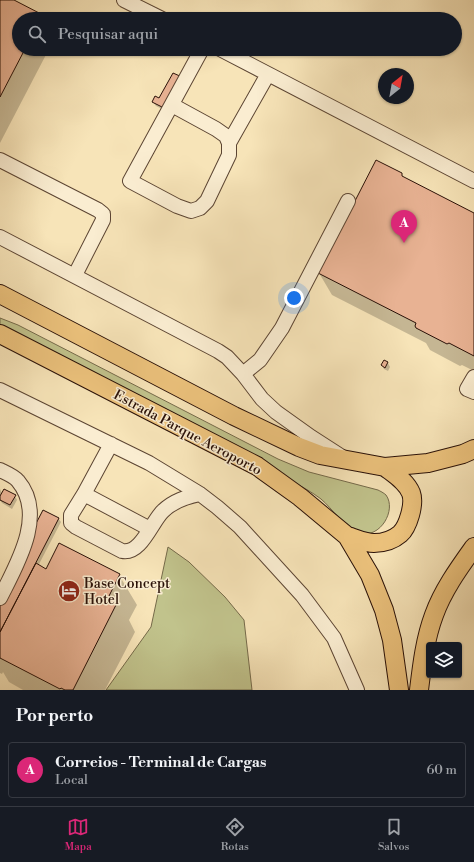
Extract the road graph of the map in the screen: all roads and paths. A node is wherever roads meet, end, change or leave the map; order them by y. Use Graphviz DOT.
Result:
graph roads {
  1 [pos="124,0"];
  2 [pos="148,12"];
  3 [pos="198,56"];
  4 [pos="233,56"];
  5 [pos="268,74"];
  6 [pos="172,105"];
  7 [pos="229,143"];
  8 [pos="0,160"];
  9 [pos="474,181"];
  10 [pos="348,201"];
  11 [pos="0,237"];
  12 [pos="75,275"];
  13 [pos="0,294"];
  14 [pos="0,334"];
  15 [pos="243,374"];
  16 [pos="474,377"];
  17 [pos="474,392"];
  18 [pos="1,393"];
  19 [pos="111,444"];
  20 [pos="474,449"];
  21 [pos="348,461"];
  22 [pos="385,467"];
  23 [pos="0,470"];
  24 [pos="84,494"];
  25 [pos="200,494"];
  26 [pos="150,529"];
  27 [pos="347,536"];
  28 [pos="474,547"];
  29 [pos="0,598"];
  30 [pos="356,690"];
  31 [pos="399,690"];
  32 [pos="419,690"];
  1 -- 2 [label="street"];
  3 -- 6 [label="street"];
  4 -- 5 [label="street"];
  5 -- 7 [label="street"];
  5 -- 9 [label="street"];
  6 -- 7 [label="street"];
  6 -- 7 [label="street"];
  8 -- 12 [label="street"];
  10 -- 15 [label="street"];
  11 -- 12 [label="street"];
  12 -- 15 [label="street"];
  13 -- 21 [label="main road"];
  14 -- 27 [label="main road, Estrada Parque Aeroporto"];
  15 -- 21 [label="street"];
  16 -- 17 [label="street"];
  18 -- 19 [label="street"];
  19 -- 24 [label="street"];
  19 -- 25 [label="street"];
  20 -- 22 [label="main road"];
  21 -- 22 [label="main road"];
  22 -- 27 [label="main road"];
  23 -- 29 [label="street"];
  24 -- 26 [label="street"];
  24 -- 26 [label="street"];
  25 -- 26 [label="street"];
  25 -- 30 [label="street"];
  27 -- 31 [label="main road, Estrada Parque Aeroporto"];
  28 -- 32 [label="main road"];
}
